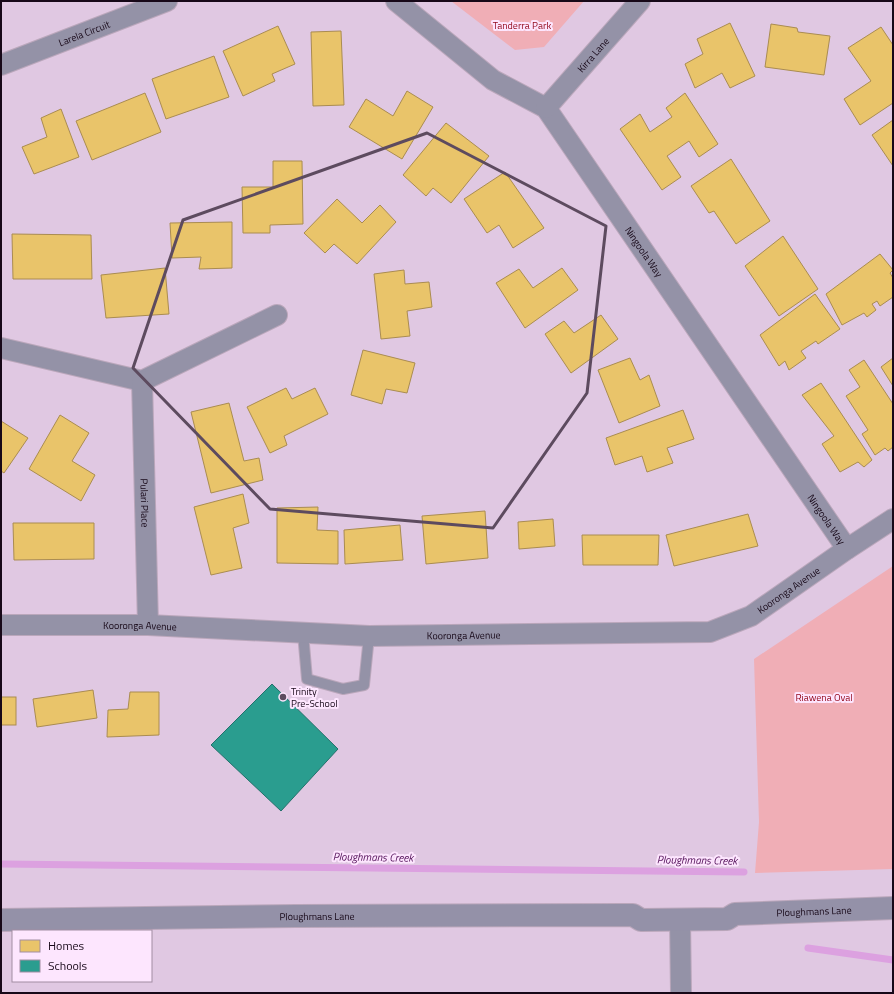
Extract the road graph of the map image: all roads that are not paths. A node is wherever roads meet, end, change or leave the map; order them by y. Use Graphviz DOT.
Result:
graph roads {
  1 [pos="167,1"];
  2 [pos="396,1"];
  3 [pos="640,1"];
  4 [pos="1,65"];
  5 [pos="546,108"];
  6 [pos="277,315"];
  7 [pos="1,348"];
  8 [pos="142,381"];
  9 [pos="893,519"];
  10 [pos="847,549"];
  11 [pos="1,625"];
  12 [pos="148,625"];
  13 [pos="303,633"];
  14 [pos="369,636"];
  15 [pos="893,908"];
  16 [pos="735,914"];
  17 [pos="632,915"];
  18 [pos="680,919"];
  19 [pos="1,920"];
  20 [pos="681,993"];
  1 -- 4 [label="street, Larela Circuit"];
  2 -- 5 [label="street, Ningoola Way"];
  3 -- 5 [label="street, Kirra Lane"];
  5 -- 10 [label="street, Ningoola Way"];
  6 -- 8 [label="street"];
  7 -- 8 [label="street"];
  8 -- 12 [label="street, Pulari Place"];
  9 -- 10 [label="street, Kooronga Avenue"];
  10 -- 14 [label="street, Kooronga Avenue"];
  11 -- 12 [label="street, Kooronga Avenue"];
  12 -- 13 [label="street, Kooronga Avenue"];
  13 -- 14 [label="street, Kooronga Avenue"];
  13 -- 14 [label="lane"];
  15 -- 16 [label="street, Ploughmans Lane"];
  16 -- 17 [label="street, Ploughmans Lane"];
  16 -- 18 [label="street, Ploughmans Lane"];
  17 -- 18 [label="street, Ploughmans Lane"];
  17 -- 19 [label="street, Ploughmans Lane"];
  18 -- 20 [label="street"];
}
